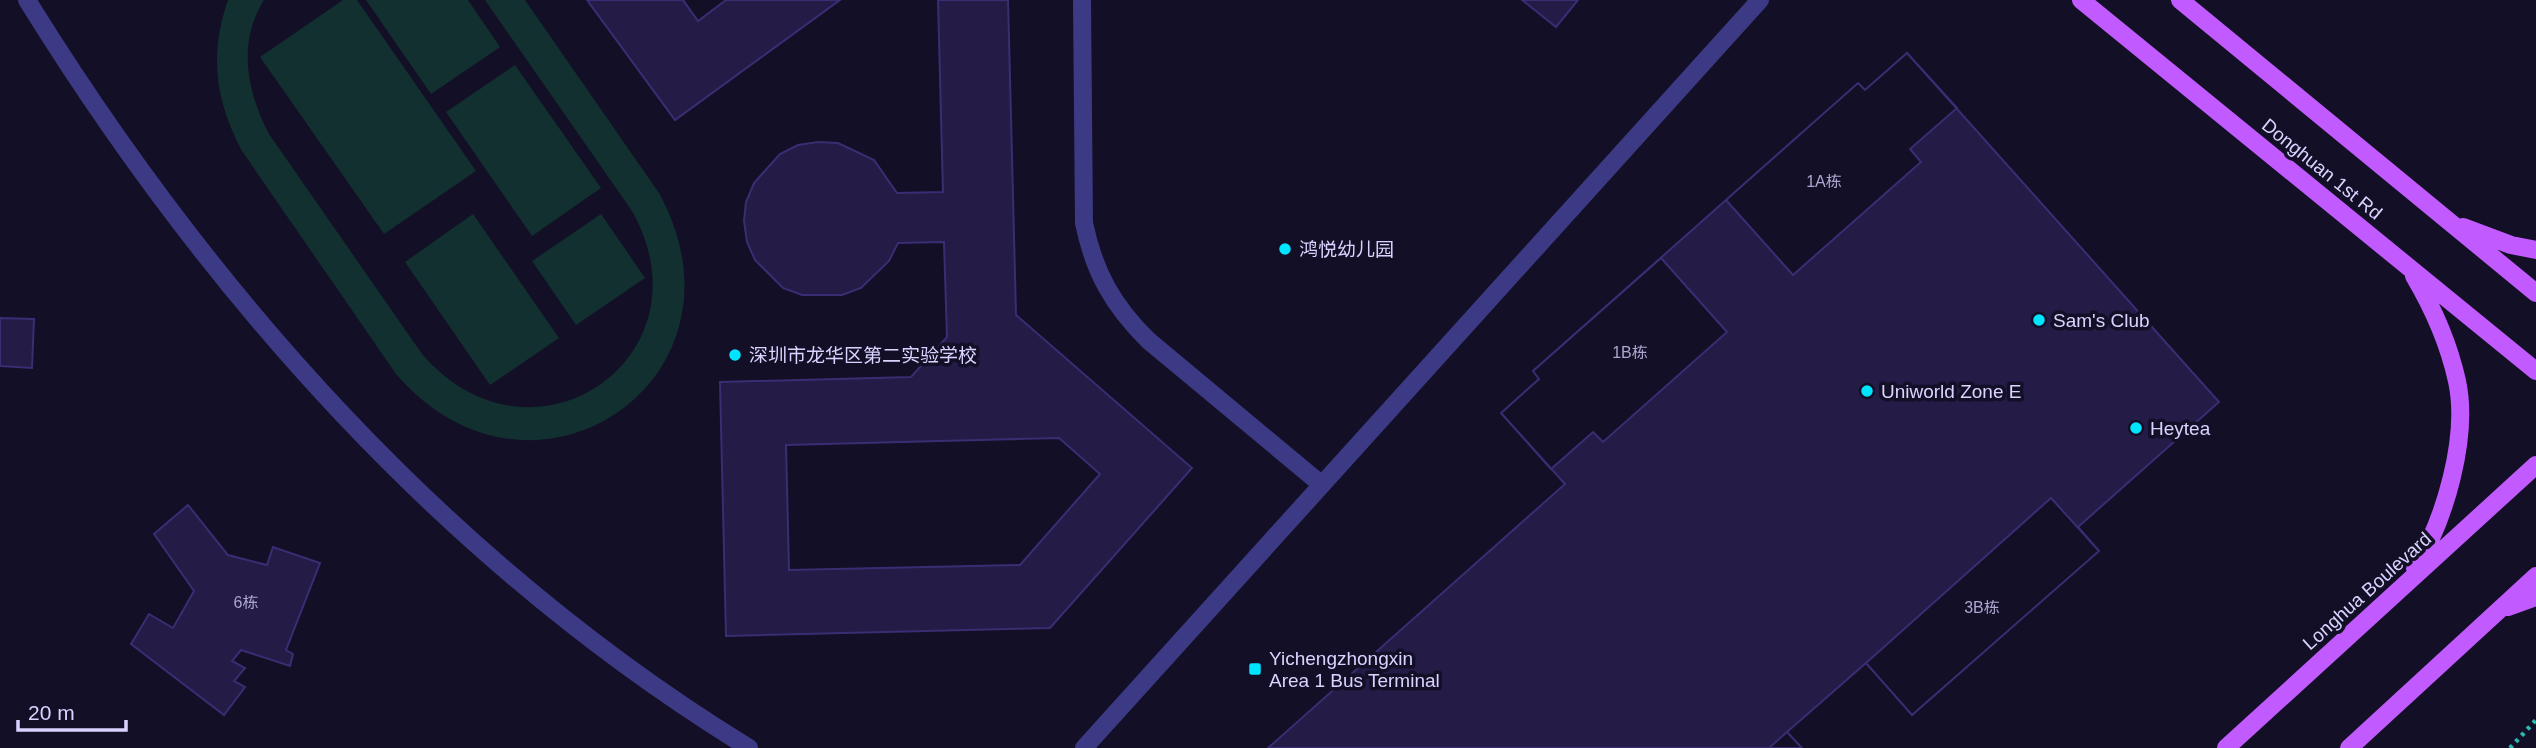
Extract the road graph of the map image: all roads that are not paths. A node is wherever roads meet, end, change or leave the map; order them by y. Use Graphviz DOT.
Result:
graph roads {
  1 [pos="27,0"];
  2 [pos="1082,0"];
  3 [pos="1760,0"];
  4 [pos="2081,0"];
  5 [pos="2180,0"];
  6 [pos="2448,221"];
  7 [pos="2536,250"];
  8 [pos="2409,267"];
  9 [pos="2536,293"];
  10 [pos="2536,371"];
  11 [pos="2536,465"];
  12 [pos="1322,485"];
  13 [pos="2536,576"];
  14 [pos="2405,585"];
  15 [pos="2536,597"];
  16 [pos="2498,611"];
  17 [pos="749,748"];
  18 [pos="1084,748"];
  19 [pos="2226,748"];
  20 [pos="2349,748"];
  1 -- 17 [label="street"];
  2 -- 12 [label="street"];
  3 -- 12 [label="street"];
  4 -- 8 [label="main road, Donghuan 1st Rd"];
  5 -- 6 [label="main road, Donghuan 1st Rd"];
  6 -- 7 [label="main road"];
  6 -- 9 [label="main road, Donghuan 1st Rd"];
  8 -- 10 [label="main road, Donghuan 1st Rd"];
  8 -- 14 [label="main road"];
  11 -- 14 [label="main road, Longhua Boulevard"];
  12 -- 18 [label="street"];
  13 -- 16 [label="main road"];
  14 -- 19 [label="main road, Longhua Boulevard"];
  15 -- 16 [label="main road"];
  16 -- 20 [label="main road"];
}
